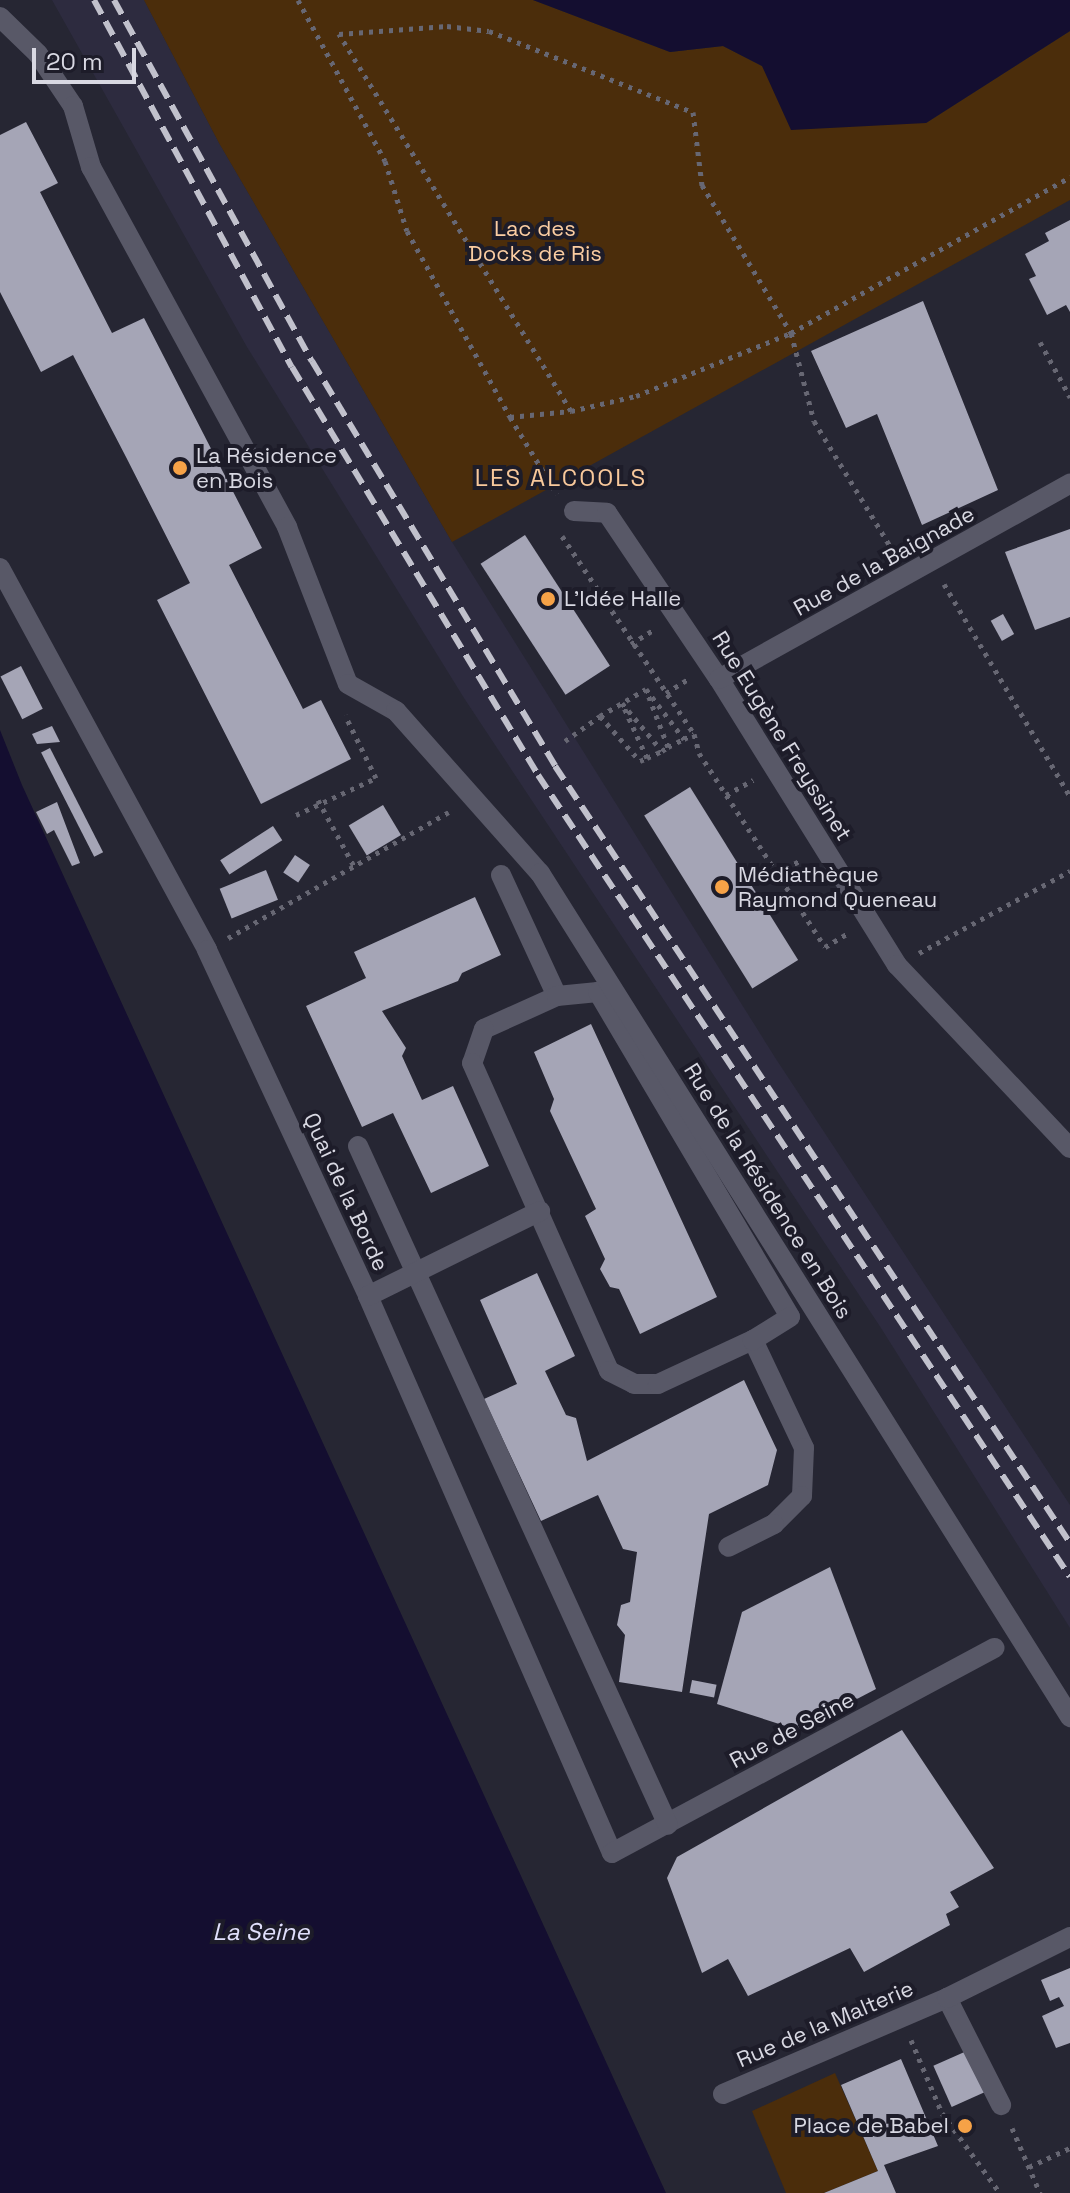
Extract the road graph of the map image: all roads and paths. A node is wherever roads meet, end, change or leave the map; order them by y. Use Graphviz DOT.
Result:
graph roads {
  1 [pos="298,0"];
  2 [pos="0,17"];
  3 [pos="1070,177"];
  4 [pos="791,333"];
  5 [pos="1040,342"];
  6 [pos="1070,397"];
  7 [pos="571,411"];
  8 [pos="510,417"];
  9 [pos="1070,484"];
  10 [pos="574,511"];
  11 [pos="0,568"];
  12 [pos="719,679"];
  13 [pos="646,689"];
  14 [pos="622,703"];
  15 [pos="343,711"];
  16 [pos="600,716"];
  17 [pos="694,734"];
  18 [pos="684,739"];
  19 [pos="565,741"];
  20 [pos="665,749"];
  21 [pos="647,758"];
  22 [pos="318,800"];
  23 [pos="453,809"];
  24 [pos="296,815"];
  25 [pos="354,866"];
  26 [pos="1070,871"];
  27 [pos="501,875"];
  28 [pos="870,921"];
  29 [pos="207,950"];
  30 [pos="897,965"];
  31 [pos="557,996"];
  32 [pos="358,1146"];
  33 [pos="1070,1148"];
  34 [pos="540,1211"];
  35 [pos="416,1272"];
  36 [pos="368,1296"];
  37 [pos="753,1340"];
  38 [pos="728,1547"];
  39 [pos="994,1648"];
  40 [pos="1070,1717"];
  41 [pos="668,1825"];
  42 [pos="612,1853"];
  43 [pos="1070,1937"];
  44 [pos="947,1998"];
  45 [pos="901,2017"];
  46 [pos="723,2094"];
  47 [pos="1001,2105"];
  48 [pos="1070,2148"];
  49 [pos="1029,2167"];
  50 [pos="1000,2193"];
  51 [pos="1040,2193"];
  1 -- 8 [label="path"];
  2 -- 40 [label="street, Rue de la Résidence en Bois"];
  3 -- 4 [label="path"];
  4 -- 7 [label="path"];
  4 -- 7 [label="path"];
  5 -- 6 [label="path"];
  7 -- 8 [label="path"];
  8 -- 10 [label="path"];
  9 -- 12 [label="street, Rue de la Baignade"];
  10 -- 12 [label="street, Rue Eugène Freyssinet"];
  10 -- 17 [label="path"];
  11 -- 29 [label="street, Quai de la Borde"];
  12 -- 28 [label="street, Rue Eugène Freyssinet"];
  13 -- 14 [label="path"];
  13 -- 18 [label="path"];
  13 -- 20 [label="path"];
  14 -- 16 [label="path"];
  14 -- 20 [label="path"];
  14 -- 21 [label="path"];
  15 -- 22 [label="path"];
  16 -- 19 [label="path"];
  16 -- 21 [label="path"];
  17 -- 18 [label="path"];
  17 -- 28 [label="path"];
  18 -- 20 [label="path"];
  20 -- 21 [label="path"];
  22 -- 24 [label="path"];
  22 -- 25 [label="path"];
  23 -- 25 [label="path"];
  25 -- 29 [label="path"];
  26 -- 30 [label="path"];
  27 -- 31 [label="street"];
  28 -- 30 [label="street, Rue Eugène Freyssinet"];
  29 -- 36 [label="street, Quai de la Borde"];
  30 -- 33 [label="street, Rue Eugène Freyssinet"];
  31 -- 34 [label="street"];
  31 -- 37 [label="street"];
  32 -- 35 [label="street"];
  34 -- 35 [label="street"];
  34 -- 37 [label="street"];
  35 -- 36 [label="street"];
  35 -- 41 [label="street"];
  36 -- 42 [label="street, Quai de la Borde"];
  37 -- 38 [label="street"];
  39 -- 41 [label="street, Rue de Seine"];
  41 -- 42 [label="street, Rue de Seine"];
  43 -- 44 [label="street, Rue de la Malterie"];
  44 -- 45 [label="street, Rue de la Malterie"];
  44 -- 47 [label="street"];
  45 -- 46 [label="street, Rue de la Malterie"];
  45 -- 50 [label="path"];
  47 -- 49 [label="path"];
  48 -- 49 [label="path"];
  49 -- 51 [label="path"];
}
